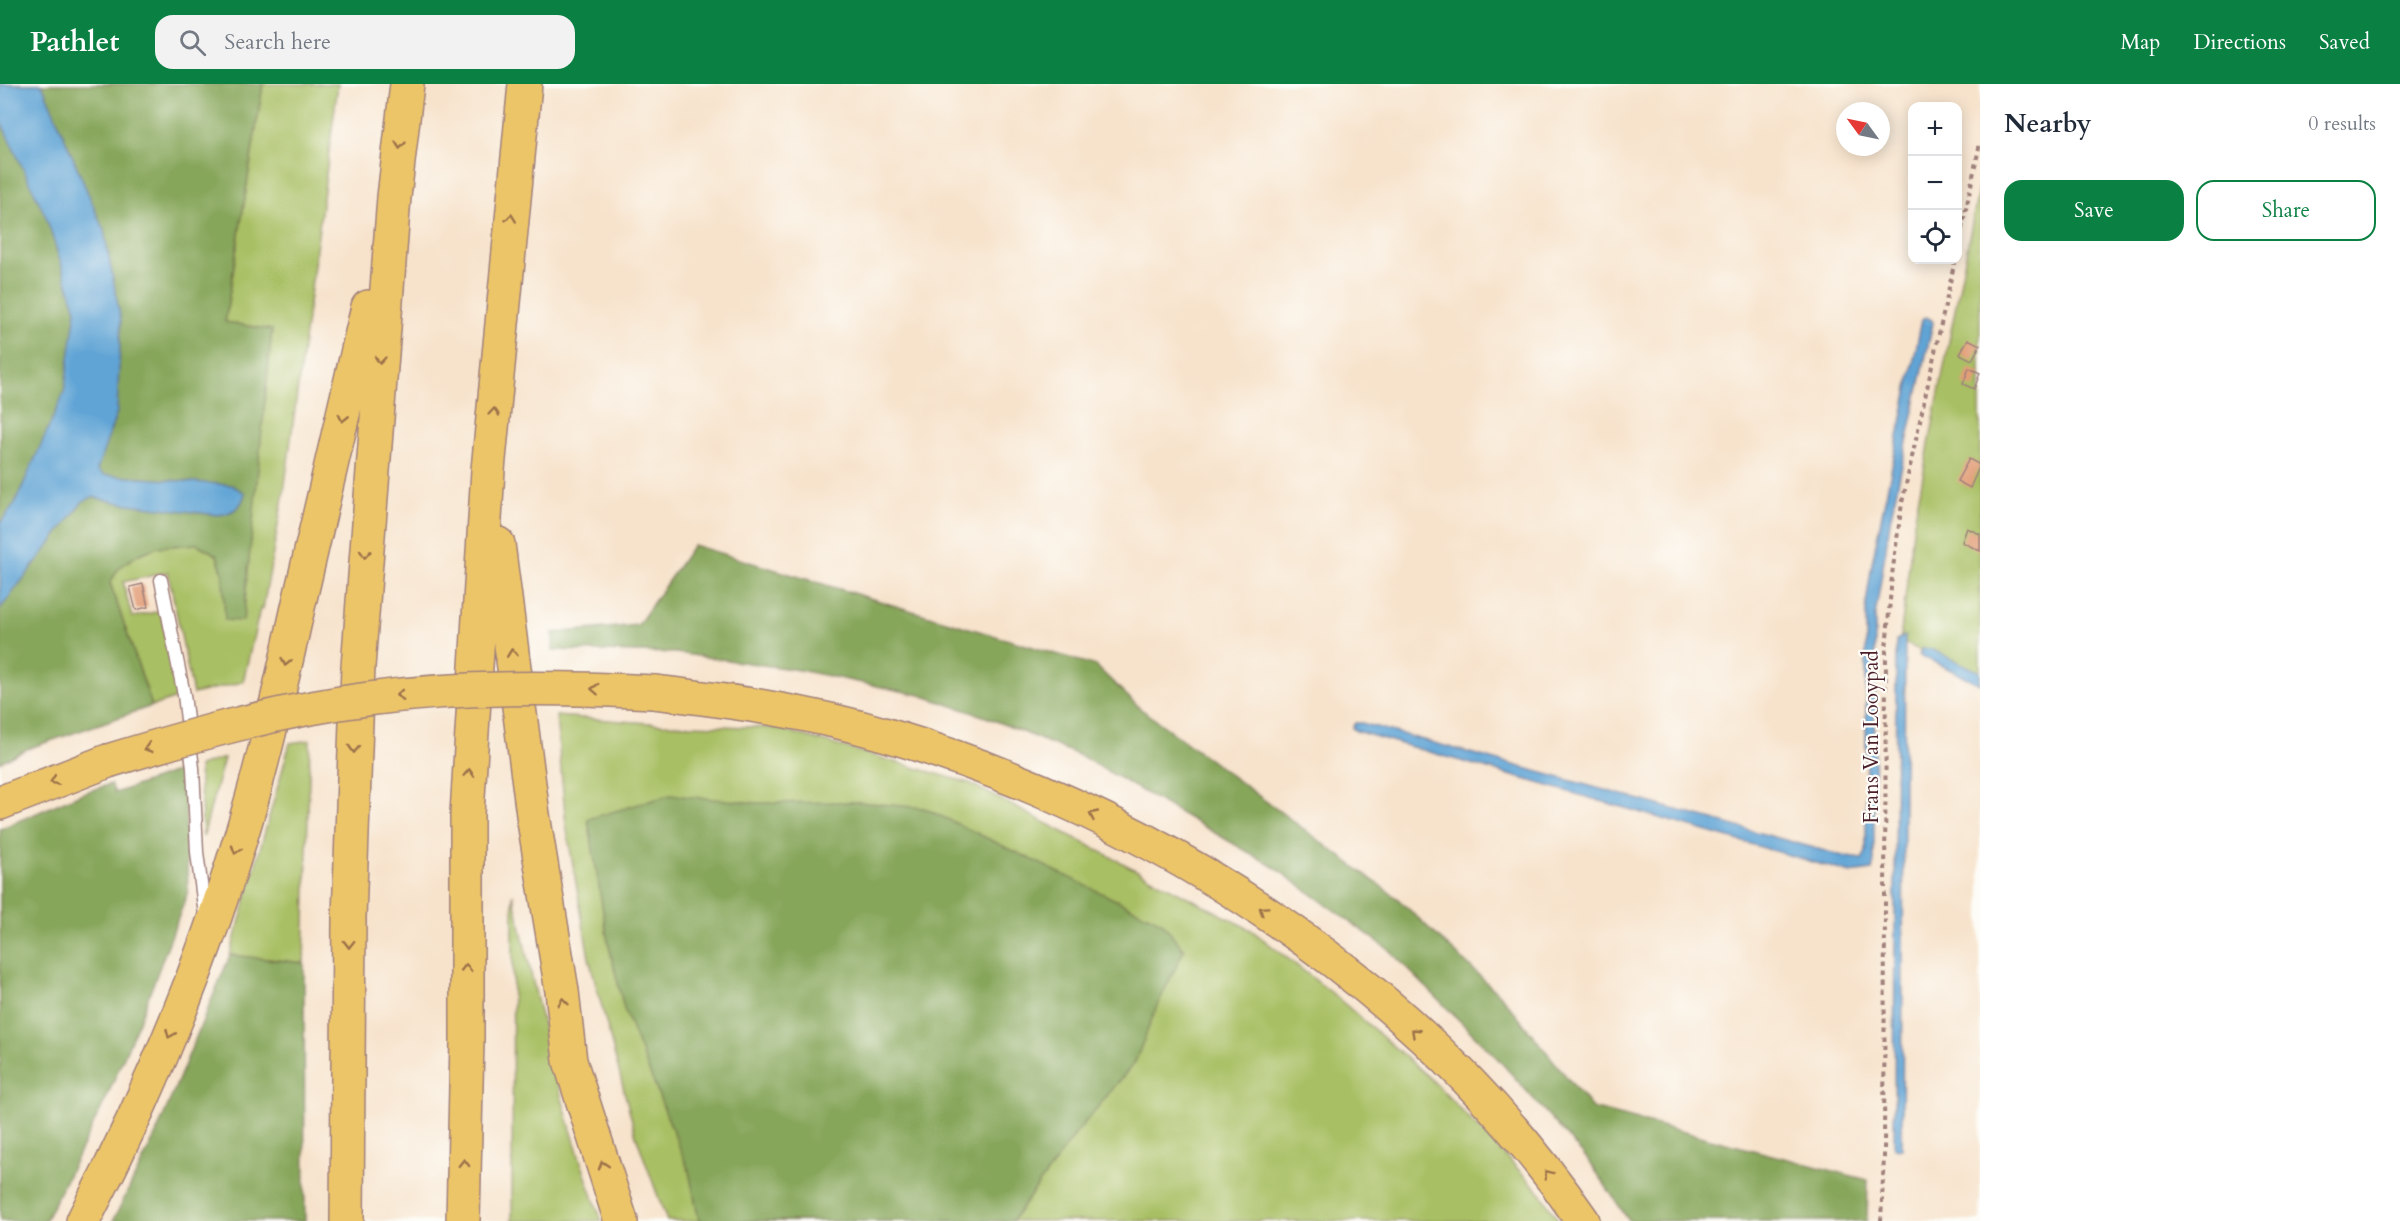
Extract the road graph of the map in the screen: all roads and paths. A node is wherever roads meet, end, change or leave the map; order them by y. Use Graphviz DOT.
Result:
graph roads {
  1 [pos="407,84"];
  2 [pos="525,84"];
  3 [pos="1980,143"];
  4 [pos="394,197"];
  5 [pos="1962,228"];
  6 [pos="1954,264"];
  7 [pos="488,470"];
  8 [pos="162,580"];
  9 [pos="0,803"];
  10 [pos="208,935"];
  11 [pos="83,1221"];
  12 [pos="346,1221"];
  13 [pos="463,1221"];
  14 [pos="621,1221"];
  15 [pos="1583,1221"];
  16 [pos="1881,1221"];
  1 -- 4 [label="highway, one-way"];
  7 -- 2 [label="highway, one-way"];
  3 -- 5 [label="path"];
  4 -- 10 [label="highway, one-way"];
  4 -- 12 [label="highway, one-way"];
  6 -- 16 [label="path, Frans Van Looypad"];
  13 -- 7 [label="highway, one-way"];
  14 -- 7 [label="highway, one-way"];
  8 -- 10 [label="lane"];
  15 -- 9 [label="highway, one-way, bridge"];
  10 -- 11 [label="highway, one-way"];
}
